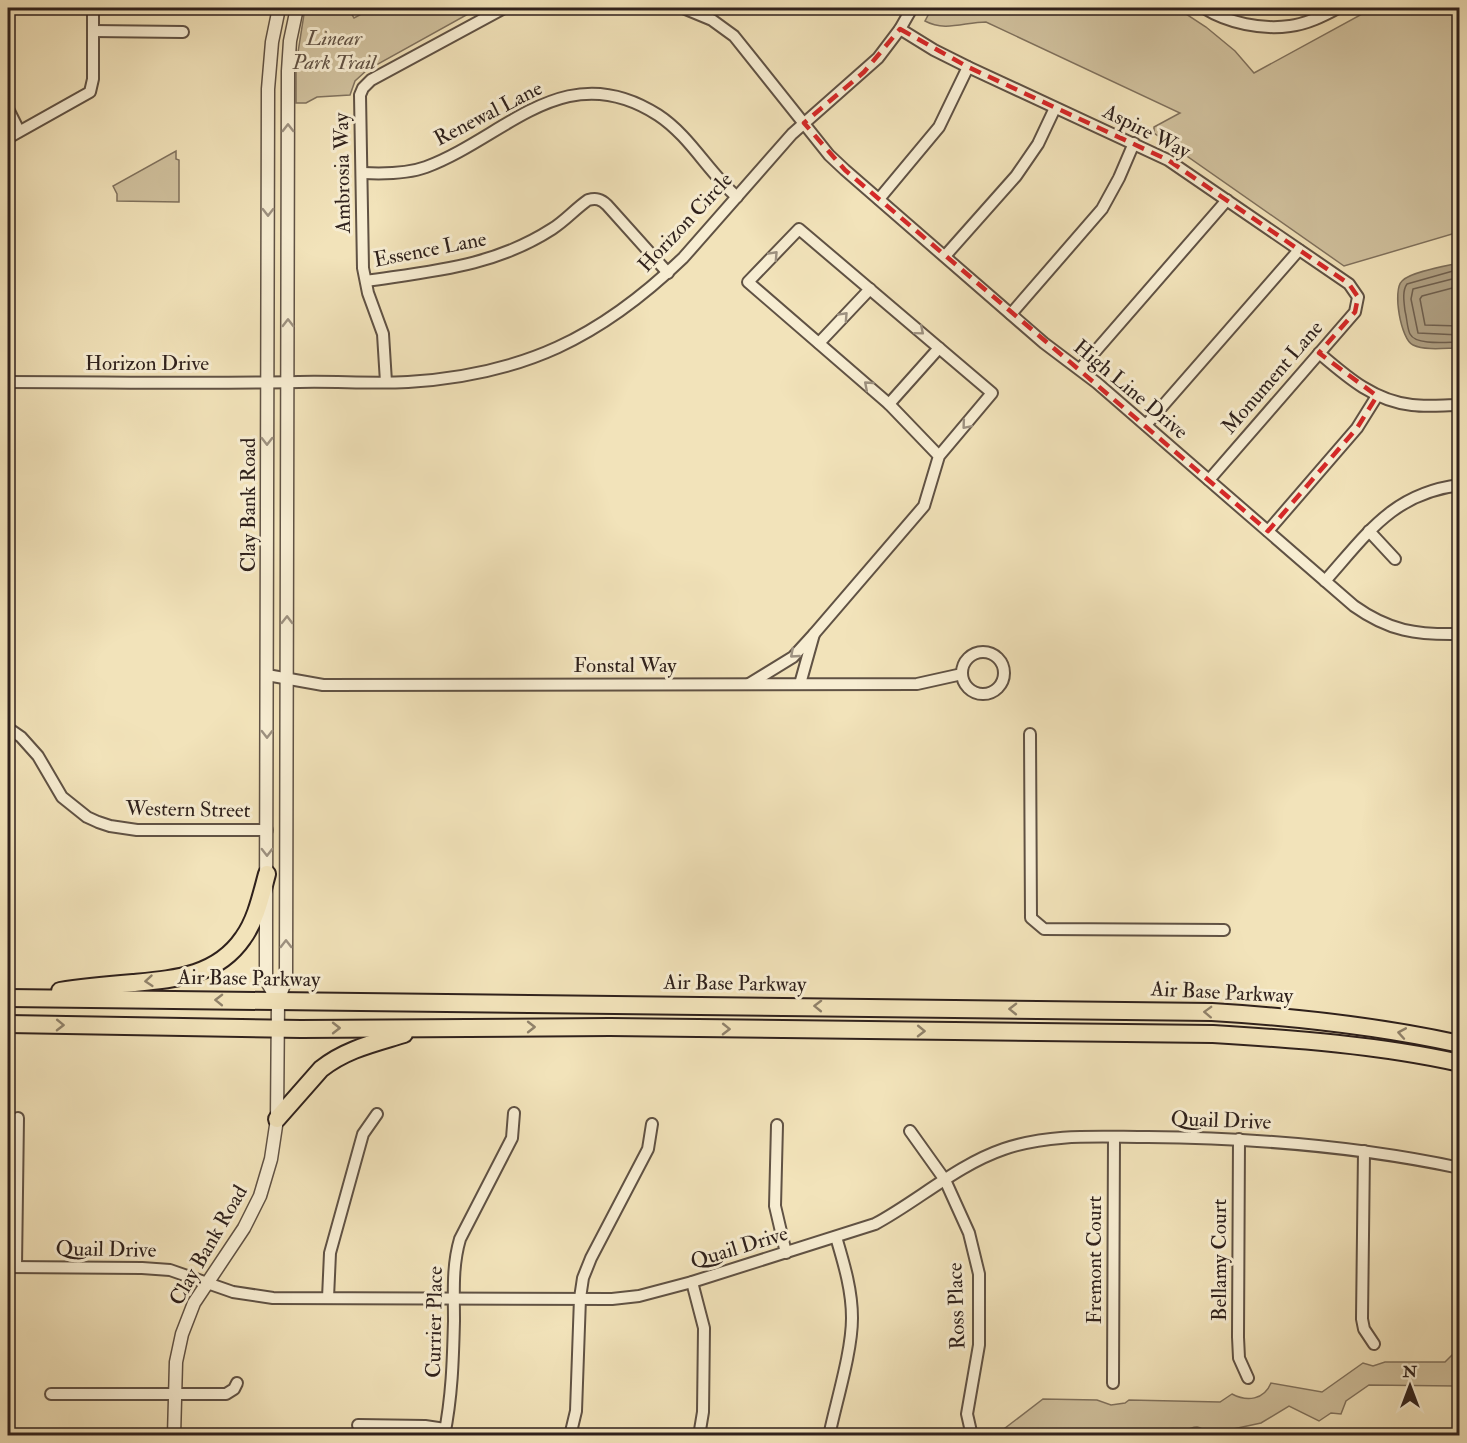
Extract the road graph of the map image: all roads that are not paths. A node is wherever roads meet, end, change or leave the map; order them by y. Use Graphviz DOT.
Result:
graph roads {
  1 [pos="93,8"];
  2 [pos="279,8"];
  3 [pos="297,8"];
  4 [pos="504,8"];
  5 [pos="683,8"];
  6 [pos="912,8"];
  7 [pos="1204,8"];
  8 [pos="1338,8"];
  9 [pos="900,29"];
  10 [pos="93,31"];
  11 [pos="183,32"];
  12 [pos="968,67"];
  13 [pos="1055,108"];
  14 [pos="8,110"];
  15 [pos="804,123"];
  16 [pos="18,132"];
  17 [pos="8,138"];
  18 [pos="1134,143"];
  19 [pos="363,173"];
  20 [pos="737,197"];
  21 [pos="879,198"];
  22 [pos="1227,200"];
  23 [pos="1299,250"];
  24 [pos="945,256"];
  25 [pos="668,273"];
  26 [pos="366,281"];
  27 [pos="870,289"];
  28 [pos="1358,297"];
  29 [pos="1011,314"];
  30 [pos="819,343"];
  31 [pos="939,348"];
  32 [pos="1319,353"];
  33 [pos="1080,369"];
  34 [pos="8,382"];
  35 [pos="268,382"];
  36 [pos="287,382"];
  37 [pos="386,382"];
  38 [pos="1377,396"];
  39 [pos="889,404"];
  40 [pos="1460,405"];
  41 [pos="1146,425"];
  42 [pos="939,456"];
  43 [pos="1209,480"];
  44 [pos="1460,485"];
  45 [pos="1268,531"];
  46 [pos="1369,531"];
  47 [pos="1395,559"];
  48 [pos="1325,581"];
  49 [pos="814,634"];
  50 [pos="1460,634"];
  51 [pos="962,674"];
  52 [pos="267,675"];
  53 [pos="287,679"];
  54 [pos="749,684"];
  55 [pos="800,684"];
  56 [pos="8,728"];
  57 [pos="1030,734"];
  58 [pos="267,830"];
  59 [pos="267,874"];
  60 [pos="1224,930"];
  61 [pos="11,998"];
  62 [pos="278,1001"];
  63 [pos="8,1024"];
  64 [pos="277,1028"];
  65 [pos="423,1028"];
  66 [pos="1460,1044"];
  67 [pos="1460,1063"];
  68 [pos="514,1113"];
  69 [pos="377,1114"];
  70 [pos="18,1118"];
  71 [pos="277,1119"];
  72 [pos="652,1124"];
  73 [pos="777,1125"];
  74 [pos="910,1131"];
  75 [pos="1114,1137"];
  76 [pos="1239,1139"];
  77 [pos="1364,1151"];
  78 [pos="1460,1168"];
  79 [pos="945,1180"];
  80 [pos="836,1237"];
  81 [pos="786,1253"];
  82 [pos="12,1266"];
  83 [pos="208,1282"];
  84 [pos="692,1282"];
  85 [pos="328,1298"];
  86 [pos="454,1298"];
  87 [pos="580,1298"];
  88 [pos="1374,1344"];
  89 [pos="1248,1378"];
  90 [pos="237,1383"];
  91 [pos="1113,1383"];
  92 [pos="51,1394"];
  93 [pos="174,1395"];
  94 [pos="358,1425"];
  95 [pos="445,1432"];
  96 [pos="174,1436"];
  97 [pos="570,1436"];
  98 [pos="699,1436"];
  99 [pos="829,1436"];
  100 [pos="972,1436"];
  1 -- 10 [label="street"];
  2 -- 35 [label="street, Clay Bank Road, one-way"];
  36 -- 3 [label="street, Clay Bank Road, one-way"];
  4 -- 19 [label="street, Ambrosia Way"];
  5 -- 15 [label="street"];
  6 -- 9 [label="street, Horizon Circle"];
  7 -- 8 [label="street"];
  9 -- 12 [label="street, Aspire Way"];
  9 -- 15 [label="street, Horizon Circle"];
  10 -- 11 [label="street"];
  10 -- 16 [label="street"];
  12 -- 13 [label="street, Aspire Way"];
  12 -- 21 [label="street"];
  13 -- 18 [label="street, Aspire Way"];
  13 -- 24 [label="street"];
  14 -- 16 [label="street"];
  15 -- 20 [label="street, Horizon Circle"];
  15 -- 21 [label="street, High Line Drive"];
  16 -- 17 [label="street"];
  18 -- 22 [label="street, Aspire Way"];
  18 -- 29 [label="street"];
  19 -- 20 [label="street, Renewal Lane"];
  19 -- 26 [label="street, Ambrosia Way"];
  20 -- 25 [label="street, Horizon Circle"];
  21 -- 24 [label="street, High Line Drive"];
  22 -- 23 [label="street, Aspire Way"];
  22 -- 33 [label="street"];
  23 -- 28 [label="street, Aspire Way"];
  23 -- 41 [label="street"];
  24 -- 29 [label="street, High Line Drive"];
  25 -- 26 [label="street, Essence Lane"];
  25 -- 37 [label="street, Horizon Circle"];
  26 -- 37 [label="street, Ambrosia Way"];
  30 -- 27 [label="street, one-way"];
  30 -- 27 [label="street, one-way"];
  27 -- 31 [label="street, one-way"];
  28 -- 32 [label="street, Monument Lane"];
  29 -- 33 [label="street, High Line Drive"];
  39 -- 30 [label="street, one-way"];
  31 -- 39 [label="street"];
  31 -- 42 [label="street, one-way"];
  32 -- 38 [label="street"];
  32 -- 43 [label="street, Monument Lane"];
  33 -- 41 [label="street, High Line Drive"];
  34 -- 35 [label="street, Horizon Drive"];
  35 -- 36 [label="street, Horizon Drive"];
  35 -- 52 [label="street, Clay Bank Road, one-way"];
  36 -- 37 [label="street, Horizon Circle"];
  53 -- 36 [label="street, Clay Bank Road, one-way"];
  38 -- 40 [label="street"];
  38 -- 45 [label="street"];
  39 -- 42 [label="street"];
  41 -- 43 [label="street, High Line Drive"];
  42 -- 49 [label="street"];
  43 -- 45 [label="street, High Line Drive"];
  44 -- 46 [label="street"];
  45 -- 48 [label="street, High Line Drive"];
  46 -- 47 [label="street"];
  46 -- 48 [label="street"];
  48 -- 50 [label="street, High Line Drive"];
  49 -- 54 [label="street, one-way"];
  49 -- 55 [label="street"];
  51 -- 51 [label="street"];
  51 -- 55 [label="street, Fonstal Way"];
  52 -- 53 [label="street, Fonstal Way"];
  52 -- 58 [label="street, Clay Bank Road, one-way"];
  53 -- 54 [label="street, Fonstal Way"];
  62 -- 53 [label="street, Clay Bank Road, one-way"];
  54 -- 55 [label="street, Fonstal Way"];
  56 -- 58 [label="street, Western Street"];
  57 -- 60 [label="street"];
  58 -- 59 [label="street, Clay Bank Road, one-way"];
  59 -- 61 [label="main road, one-way"];
  59 -- 62 [label="street, Clay Bank Road"];
  62 -- 61 [label="main road, Air Base Parkway, one-way"];
  62 -- 64 [label="street, Clay Bank Road"];
  66 -- 62 [label="main road, Air Base Parkway, one-way"];
  63 -- 64 [label="main road, Air Base Parkway, one-way"];
  64 -- 65 [label="main road, Air Base Parkway, one-way"];
  64 -- 71 [label="street, Clay Bank Road"];
  65 -- 67 [label="main road, Air Base Parkway, one-way"];
  65 -- 71 [label="main road"];
  68 -- 86 [label="street, Currier Place"];
  69 -- 85 [label="street"];
  70 -- 82 [label="street"];
  71 -- 83 [label="street, Clay Bank Road"];
  72 -- 87 [label="street"];
  73 -- 81 [label="street"];
  74 -- 79 [label="street, Ross Place"];
  75 -- 76 [label="street, Quail Drive"];
  75 -- 79 [label="street, Quail Drive"];
  75 -- 91 [label="street, Fremont Court"];
  76 -- 77 [label="street, Quail Drive"];
  76 -- 89 [label="street, Bellamy Court"];
  77 -- 78 [label="street, Quail Drive"];
  77 -- 88 [label="street"];
  79 -- 80 [label="street, Quail Drive"];
  79 -- 100 [label="street, Ross Place"];
  80 -- 81 [label="street, Quail Drive"];
  80 -- 99 [label="street"];
  81 -- 84 [label="street, Quail Drive"];
  82 -- 83 [label="street, Quail Drive"];
  83 -- 85 [label="street, Quail Drive"];
  83 -- 93 [label="street, Clay Bank Road"];
  84 -- 87 [label="street, Quail Drive"];
  84 -- 98 [label="street"];
  85 -- 86 [label="street, Quail Drive"];
  86 -- 87 [label="street, Quail Drive"];
  86 -- 95 [label="street, Currier Place"];
  87 -- 97 [label="street"];
  90 -- 93 [label="street"];
  92 -- 93 [label="street"];
  93 -- 96 [label="street, Clay Bank Road"];
  94 -- 95 [label="street"];
}
